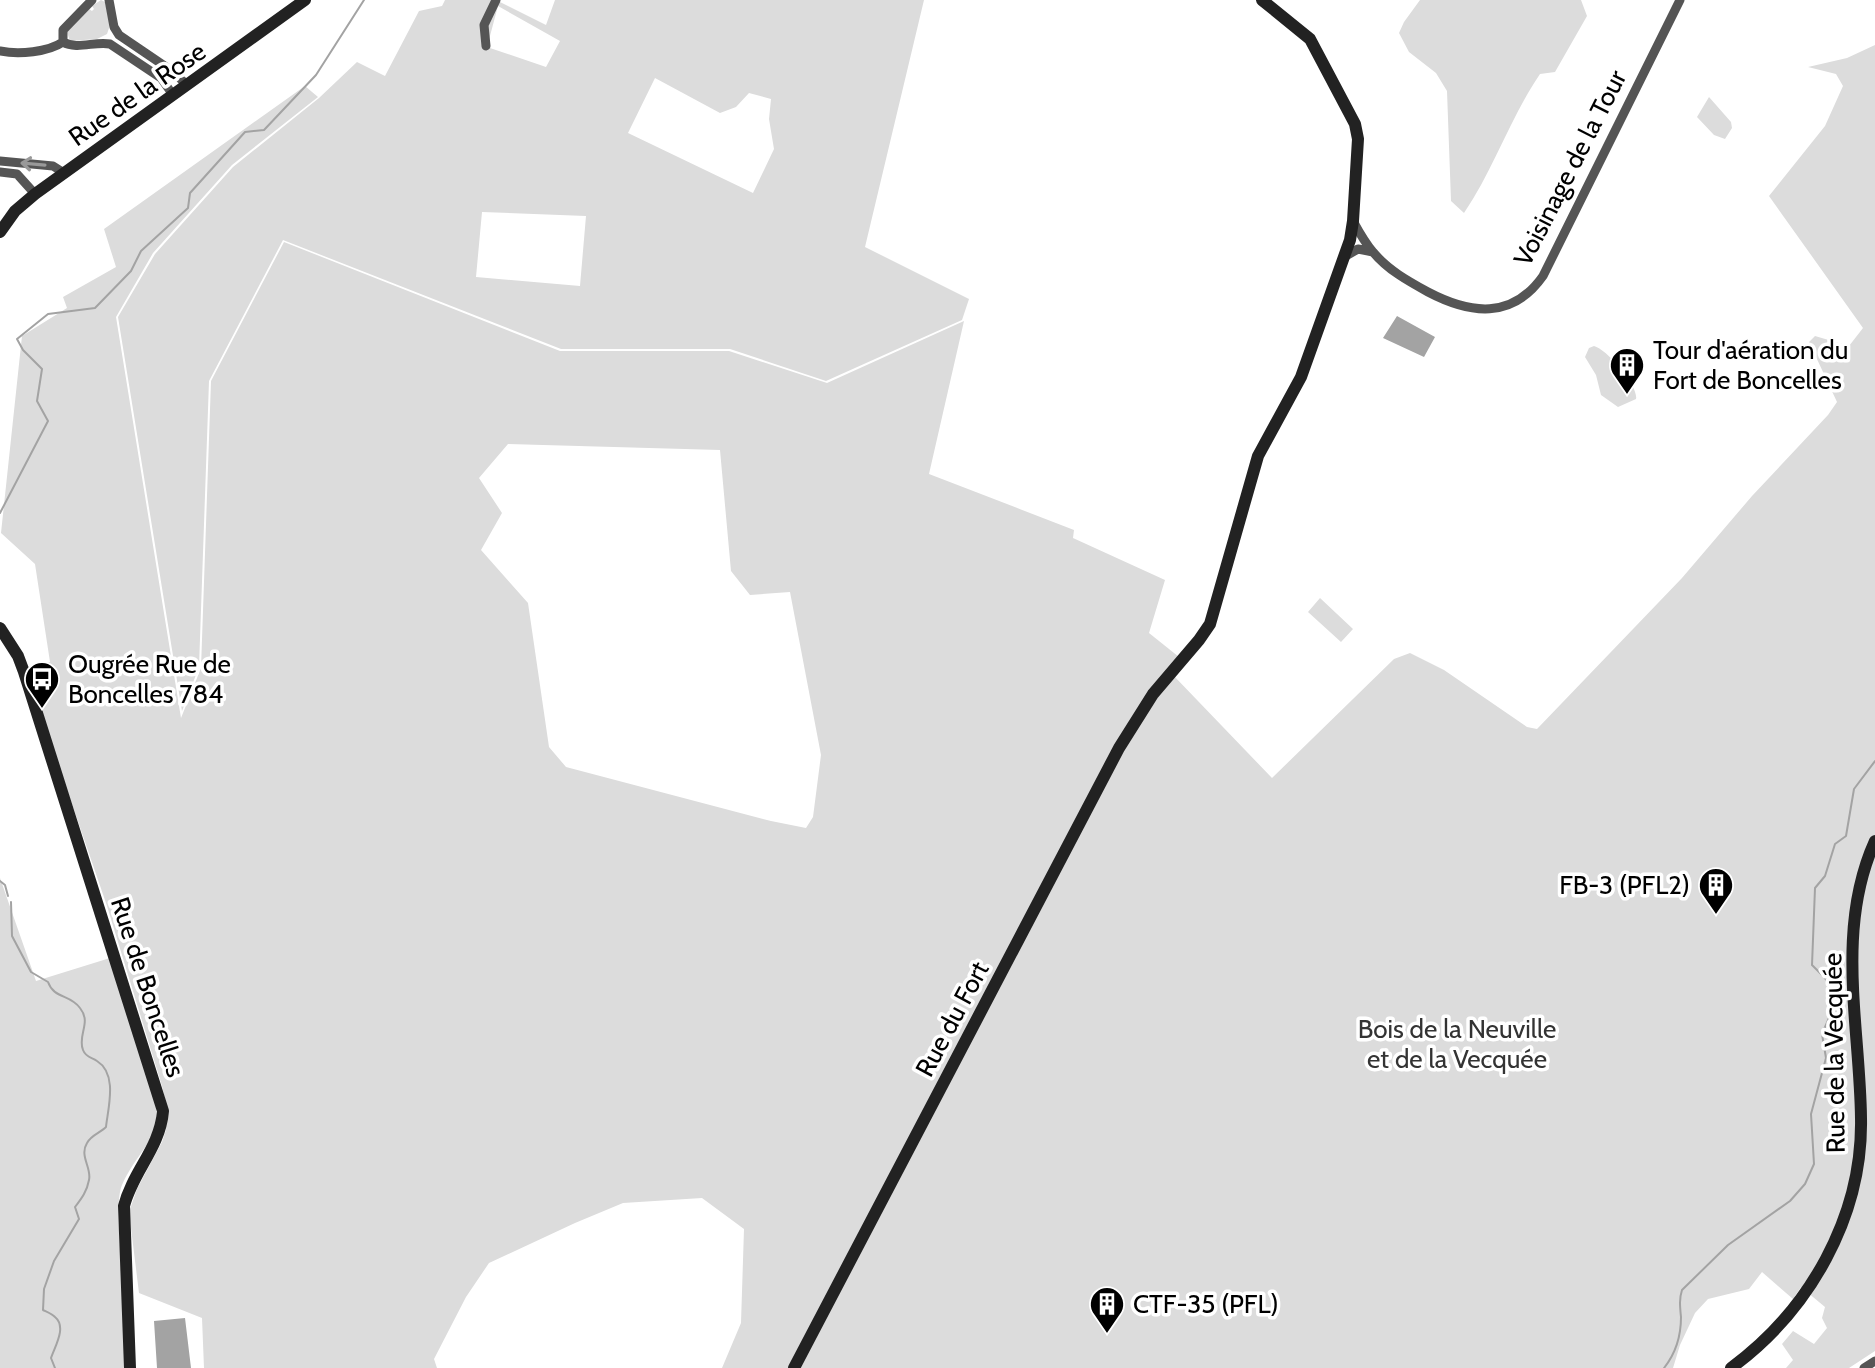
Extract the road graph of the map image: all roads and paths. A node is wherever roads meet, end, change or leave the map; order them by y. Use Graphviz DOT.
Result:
graph roads {
  1 [pos="92,0"];
  2 [pos="109,0"];
  3 [pos="305,0"];
  4 [pos="496,0"];
  5 [pos="1262,0"];
  6 [pos="1680,0"];
  7 [pos="113,23"];
  8 [pos="63,42"];
  9 [pos="100,43"];
  10 [pos="486,46"];
  11 [pos="0,51"];
  12 [pos="187,85"];
  13 [pos="173,95"];
  14 [pos="0,161"];
  15 [pos="0,172"];
  16 [pos="64,173"];
  17 [pos="35,194"];
  18 [pos="1353,221"];
  19 [pos="0,232"];
  20 [pos="1373,252"];
  21 [pos="1344,257"];
  22 [pos="0,628"];
  23 [pos="1875,841"];
  24 [pos="1875,1361"];
  25 [pos="130,1368"];
  26 [pos="794,1368"];
  27 [pos="1731,1368"];
  28 [pos="1864,1368"];
  1 -- 8 [label="street"];
  2 -- 7 [label="street"];
  3 -- 12 [label="main road, Rue de la Rose"];
  4 -- 10 [label="street"];
  5 -- 18 [label="main road, Rue du Fort"];
  6 -- 20 [label="street, Voisinage de la Tour"];
  7 -- 9 [label="street"];
  7 -- 12 [label="street"];
  8 -- 9 [label="street"];
  8 -- 11 [label="street"];
  9 -- 13 [label="street"];
  12 -- 13 [label="main road, Rue de la Rose"];
  13 -- 16 [label="main road, Rue de la Rose"];
  16 -- 14 [label="street, one-way"];
  15 -- 17 [label="street"];
  16 -- 17 [label="main road, Rue de la Rose"];
  17 -- 19 [label="main road, Rue de la Rose"];
  18 -- 20 [label="street, Voisinage de la Tour"];
  18 -- 21 [label="main road, Rue du Fort"];
  20 -- 21 [label="street"];
  21 -- 26 [label="main road, Rue du Fort"];
  22 -- 25 [label="main road, Rue de Boncelles"];
  23 -- 27 [label="main road, Rue de la Vecquée"];
  24 -- 28 [label="street"];
}
